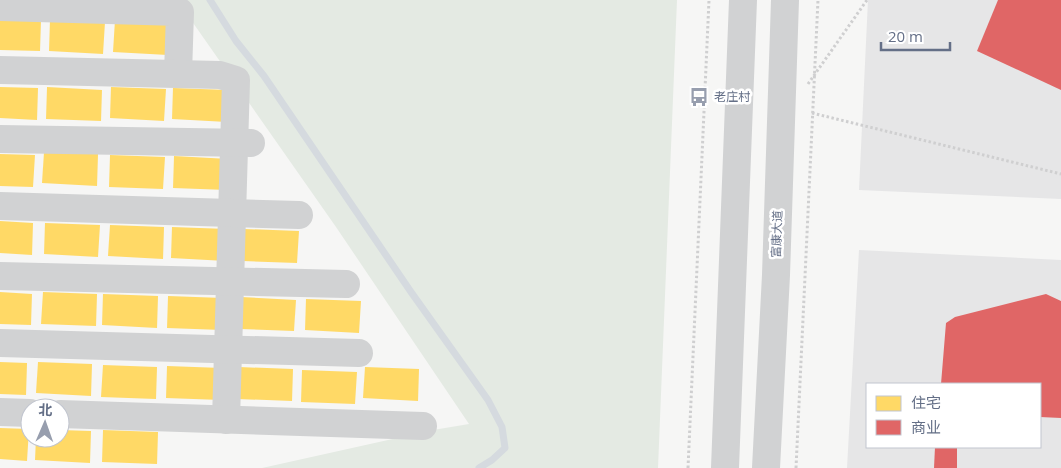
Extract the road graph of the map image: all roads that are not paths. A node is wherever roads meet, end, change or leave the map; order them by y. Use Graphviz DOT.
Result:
graph roads {
  1 [pos="743,0"];
  2 [pos="785,0"];
  3 [pos="0,8"];
  4 [pos="0,70"];
  5 [pos="178,74"];
  6 [pos="0,139"];
  7 [pos="243,143"];
  8 [pos="738,147"];
  9 [pos="781,148"];
  10 [pos="0,206"];
  11 [pos="232,213"];
  12 [pos="299,215"];
  13 [pos="0,276"];
  14 [pos="230,281"];
  15 [pos="346,284"];
  16 [pos="0,343"];
  17 [pos="228,349"];
  18 [pos="359,353"];
  19 [pos="730,354"];
  20 [pos="772,357"];
  21 [pos="0,412"];
  22 [pos="20,413"];
  23 [pos="70,414"];
  24 [pos="226,420"];
  25 [pos="422,426"];
  26 [pos="726,468"];
  27 [pos="766,468"];
  1 -- 8 [label="street"];
  2 -- 9 [label="street, 富康大道"];
  3 -- 5 [label="street"];
  4 -- 5 [label="street"];
  5 -- 7 [label="street"];
  6 -- 7 [label="street"];
  7 -- 11 [label="street"];
  8 -- 9 [label="street"];
  8 -- 19 [label="street"];
  9 -- 20 [label="street, 富康大道"];
  10 -- 11 [label="street"];
  11 -- 12 [label="street"];
  11 -- 14 [label="street"];
  13 -- 14 [label="street"];
  14 -- 15 [label="street"];
  14 -- 17 [label="street"];
  16 -- 17 [label="street"];
  17 -- 18 [label="street"];
  17 -- 24 [label="street"];
  19 -- 20 [label="street"];
  19 -- 26 [label="street"];
  20 -- 27 [label="street, 富康大道"];
  21 -- 22 [label="street"];
  23 -- 24 [label="street"];
  24 -- 25 [label="street"];
}
